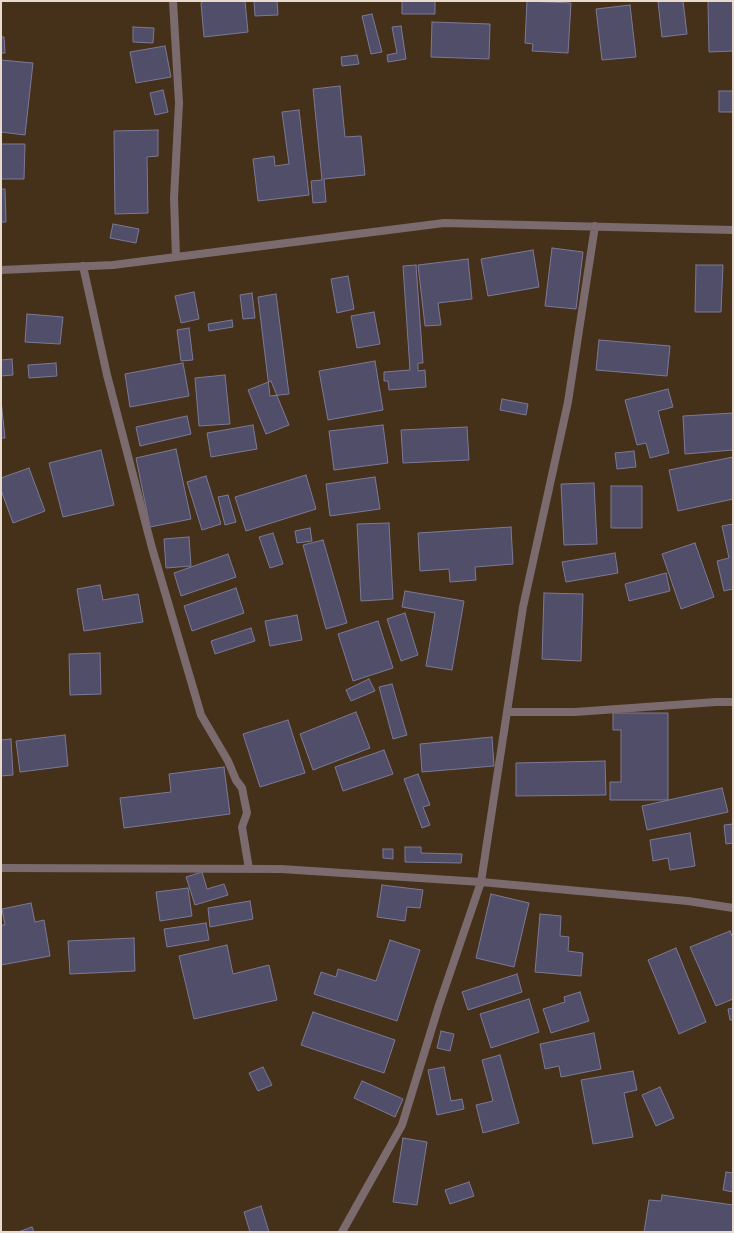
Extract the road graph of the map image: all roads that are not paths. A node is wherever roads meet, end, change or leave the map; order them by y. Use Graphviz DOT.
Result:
graph roads {
  1 [pos="173,1"];
  2 [pos="595,226"];
  3 [pos="733,230"];
  4 [pos="176,257"];
  5 [pos="83,266"];
  6 [pos="1,270"];
  7 [pos="733,702"];
  8 [pos="507,712"];
  9 [pos="1,868"];
  10 [pos="249,869"];
  11 [pos="481,882"];
  12 [pos="733,908"];
  13 [pos="342,1232"];
  1 -- 4 [label="street"];
  2 -- 3 [label="street"];
  2 -- 4 [label="street"];
  2 -- 8 [label="street"];
  4 -- 5 [label="street"];
  5 -- 6 [label="street"];
  5 -- 10 [label="street"];
  7 -- 8 [label="street"];
  8 -- 11 [label="street"];
  9 -- 10 [label="street"];
  10 -- 11 [label="street"];
  11 -- 12 [label="street"];
  11 -- 13 [label="street"];
}
